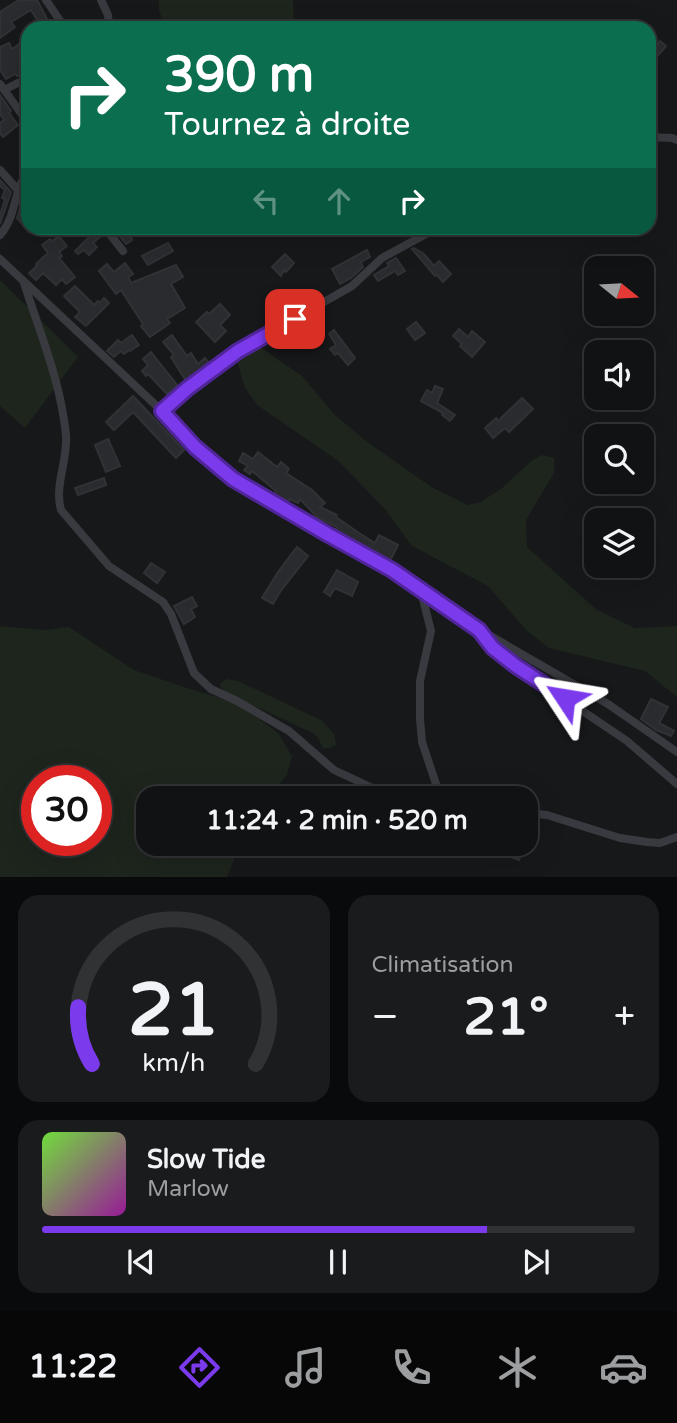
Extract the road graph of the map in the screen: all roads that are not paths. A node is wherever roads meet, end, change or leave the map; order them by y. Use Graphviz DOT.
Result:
graph roads {
  1 [pos="46,0"];
  2 [pos="101,0"];
  3 [pos="60,21"];
  4 [pos="108,21"];
  5 [pos="21,80"];
  6 [pos="2,87"];
  7 [pos="21,114"];
  8 [pos="656,137"];
  9 [pos="677,140"];
  10 [pos="0,170"];
  11 [pos="21,184"];
  12 [pos="18,189"];
  13 [pos="0,235"];
  14 [pos="111,235"];
  15 [pos="424,235"];
  16 [pos="123,251"];
  17 [pos="0,259"];
  18 [pos="23,280"];
  19 [pos="162,411"];
  20 [pos="421,591"];
  21 [pos="479,630"];
  22 [pos="677,752"];
  23 [pos="677,784"];
  24 [pos="368,786"];
  25 [pos="438,786"];
  26 [pos="538,815"];
  27 [pos="677,837"];
  1 -- 3 [label="street"];
  2 -- 4 [label="street"];
  5 -- 6 [label="street"];
  6 -- 7 [label="street"];
  8 -- 9 [label="street"];
  10 -- 12 [label="street"];
  11 -- 12 [label="street"];
  12 -- 13 [label="street"];
  14 -- 16 [label="street"];
  15 -- 19 [label="street"];
  17 -- 18 [label="street"];
  18 -- 19 [label="street"];
  18 -- 24 [label="street"];
  19 -- 20 [label="street"];
  20 -- 21 [label="street"];
  20 -- 25 [label="street"];
  21 -- 22 [label="street"];
  21 -- 23 [label="street"];
  26 -- 27 [label="street"];
}
